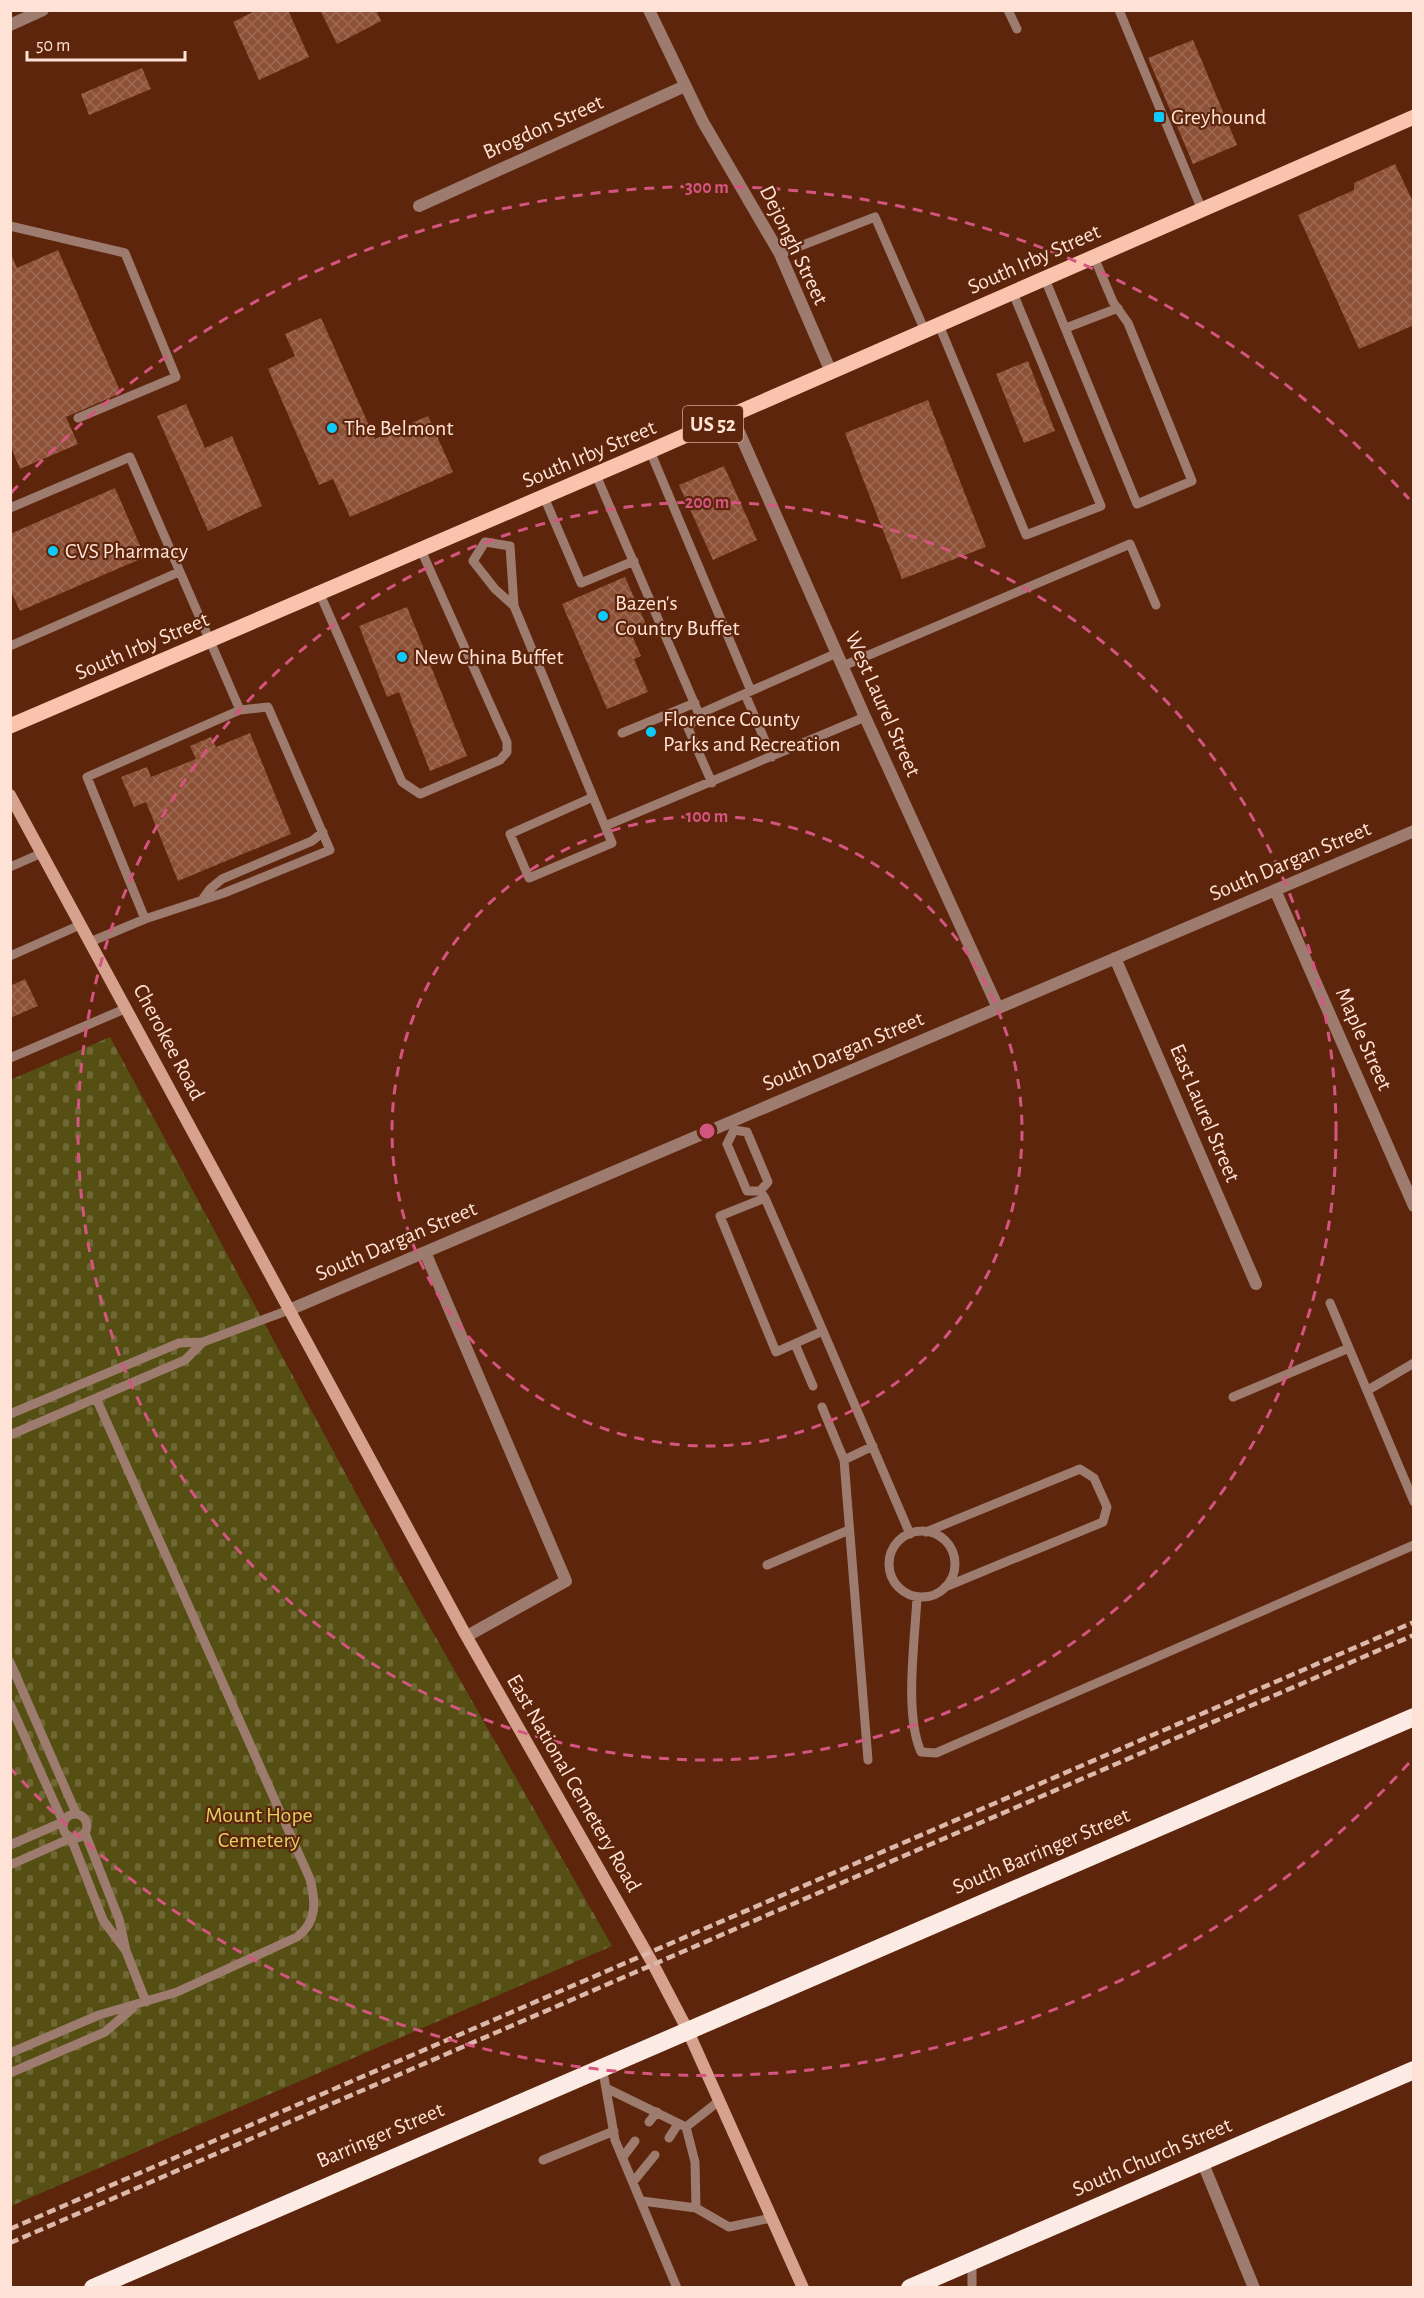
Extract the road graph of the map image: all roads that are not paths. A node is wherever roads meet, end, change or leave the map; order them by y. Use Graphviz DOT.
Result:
graph roads {
  1 [pos="43,10"];
  2 [pos="649,10"];
  3 [pos="1008,10"];
  4 [pos="1119,10"];
  5 [pos="10,25"];
  6 [pos="1017,29"];
  7 [pos="685,86"];
  8 [pos="1413,117"];
  9 [pos="419,206"];
  10 [pos="1202,210"];
  11 [pos="10,226"];
  12 [pos="780,255"];
  13 [pos="1094,257"];
  14 [pos="1045,279"];
  15 [pos="1013,293"];
  16 [pos="1118,308"];
  17 [pos="932,328"];
  18 [pos="1066,328"];
  19 [pos="831,372"];
  20 [pos="732,416"];
  21 [pos="78,418"];
  22 [pos="650,452"];
  23 [pos="597,475"];
  24 [pos="544,497"];
  25 [pos="10,508"];
  26 [pos="478,526"];
  27 [pos="485,542"];
  28 [pos="421,550"];
  29 [pos="634,561"];
  30 [pos="179,572"];
  31 [pos="320,594"];
  32 [pos="1156,605"];
  33 [pos="514,606"];
  34 [pos="209,642"];
  35 [pos="10,646"];
  36 [pos="837,653"];
  37 [pos="843,666"];
  38 [pos="748,693"];
  39 [pos="695,703"];
  40 [pos="240,710"];
  41 [pos="699,714"];
  42 [pos="865,717"];
  43 [pos="10,726"];
  44 [pos="622,733"];
  45 [pos="772,757"];
  46 [pos="712,783"];
  47 [pos="10,795"];
  48 [pos="593,798"];
  49 [pos="605,826"];
  50 [pos="1413,831"];
  51 [pos="323,832"];
  52 [pos="42,853"];
  53 [pos="10,867"];
  54 [pos="1275,890"];
  55 [pos="202,900"];
  56 [pos="145,918"];
  57 [pos="80,925"];
  58 [pos="90,942"];
  59 [pos="10,956"];
  60 [pos="1115,958"];
  61 [pos="127,1008"];
  62 [pos="998,1008"];
  63 [pos="10,1058"];
  64 [pos="732,1126"];
  65 [pos="763,1194"];
  66 [pos="1413,1206"];
  67 [pos="424,1252"];
  68 [pos="1256,1284"];
  69 [pos="1330,1303"];
  70 [pos="289,1310"];
  71 [pos="823,1332"];
  72 [pos="203,1342"];
  73 [pos="795,1344"];
  74 [pos="1349,1348"];
  75 [pos="1413,1363"];
  76 [pos="813,1386"];
  77 [pos="1368,1390"];
  78 [pos="1233,1397"];
  79 [pos="96,1398"];
  80 [pos="822,1407"];
  81 [pos="10,1414"];
  82 [pos="10,1435"];
  83 [pos="873,1446"];
  84 [pos="844,1460"];
  85 [pos="1413,1502"];
  86 [pos="849,1530"];
  87 [pos="926,1532"];
  88 [pos="910,1534"];
  89 [pos="1413,1545"];
  90 [pos="767,1565"];
  91 [pos="945,1587"];
  92 [pos="917,1597"];
  93 [pos="467,1636"];
  94 [pos="10,1662"];
  95 [pos="10,1704"];
  96 [pos="1413,1717"];
  97 [pos="868,1760"];
  98 [pos="76,1813"];
  99 [pos="63,1822"];
  100 [pos="85,1833"];
  101 [pos="71,1838"];
  102 [pos="10,1845"];
  103 [pos="10,1865"];
  104 [pos="126,1951"];
  105 [pos="142,2003"];
  106 [pos="687,2030"];
  107 [pos="10,2054"];
  108 [pos="602,2066"];
  109 [pos="1413,2070"];
  110 [pos="10,2073"];
  111 [pos="606,2088"];
  112 [pos="719,2101"];
  113 [pos="657,2112"];
  114 [pos="649,2122"];
  115 [pos="682,2126"];
  116 [pos="614,2131"];
  117 [pos="669,2138"];
  118 [pos="635,2140"];
  119 [pos="655,2155"];
  120 [pos="623,2157"];
  121 [pos="543,2160"];
  122 [pos="1202,2161"];
  123 [pos="633,2182"];
  124 [pos="642,2201"];
  125 [pos="696,2208"];
  126 [pos="771,2218"];
  127 [pos="972,2260"];
  128 [pos="93,2288"];
  129 [pos="677,2288"];
  130 [pos="802,2288"];
  131 [pos="910,2288"];
  132 [pos="972,2288"];
  133 [pos="1254,2288"];
  1 -- 5 [label="street"];
  2 -- 7 [label="street, Dejongh Street"];
  3 -- 6 [label="lane"];
  4 -- 10 [label="lane"];
  7 -- 9 [label="street, Brogdon Street"];
  7 -- 12 [label="street, Dejongh Street"];
  8 -- 10 [label="main road, South Irby Street / US 52"];
  10 -- 13 [label="main road, South Irby Street / US 52"];
  11 -- 21 [label="lane"];
  12 -- 17 [label="lane"];
  12 -- 19 [label="street, Dejongh Street"];
  13 -- 14 [label="main road, South Irby Street / US 52"];
  13 -- 16 [label="lane"];
  14 -- 15 [label="main road, South Irby Street / US 52"];
  14 -- 18 [label="lane"];
  15 -- 17 [label="main road, South Irby Street / US 52"];
  15 -- 17 [label="lane"];
  16 -- 18 [label="lane"];
  16 -- 18 [label="lane"];
  17 -- 19 [label="main road, South Irby Street / US 52"];
  19 -- 20 [label="main road, South Irby Street / US 52"];
  20 -- 22 [label="main road, South Irby Street / US 52"];
  20 -- 36 [label="street, West Laurel Street"];
  22 -- 23 [label="main road, South Irby Street / US 52"];
  22 -- 38 [label="lane"];
  23 -- 24 [label="main road, South Irby Street / US 52"];
  23 -- 29 [label="lane"];
  24 -- 26 [label="main road, South Irby Street / US 52"];
  24 -- 29 [label="lane"];
  25 -- 30 [label="lane"];
  26 -- 27 [label="lane"];
  26 -- 28 [label="main road, South Irby Street / US 52"];
  27 -- 33 [label="lane"];
  27 -- 33 [label="lane"];
  28 -- 31 [label="main road, South Irby Street / US 52"];
  28 -- 31 [label="lane"];
  29 -- 39 [label="lane"];
  30 -- 34 [label="lane"];
  30 -- 35 [label="lane"];
  31 -- 34 [label="main road, South Irby Street / US 52"];
  32 -- 37 [label="lane"];
  33 -- 48 [label="lane"];
  34 -- 40 [label="lane"];
  34 -- 43 [label="main road, South Irby Street / US 52"];
  36 -- 37 [label="street, West Laurel Street"];
  36 -- 38 [label="lane"];
  37 -- 42 [label="street, West Laurel Street"];
  38 -- 41 [label="lane"];
  38 -- 45 [label="lane"];
  39 -- 41 [label="lane"];
  39 -- 44 [label="lane"];
  40 -- 51 [label="lane"];
  40 -- 56 [label="lane"];
  41 -- 46 [label="lane"];
  42 -- 45 [label="lane"];
  42 -- 62 [label="street, West Laurel Street"];
  45 -- 46 [label="lane"];
  46 -- 49 [label="lane"];
  47 -- 52 [label="street, Cherokee Road"];
  48 -- 49 [label="lane"];
  48 -- 49 [label="lane"];
  50 -- 54 [label="street, South Dargan Street"];
  51 -- 55 [label="lane"];
  51 -- 55 [label="lane"];
  52 -- 53 [label="lane"];
  52 -- 57 [label="street, Cherokee Road"];
  54 -- 60 [label="street, South Dargan Street"];
  54 -- 66 [label="street, Maple Street"];
  55 -- 56 [label="lane"];
  56 -- 58 [label="lane"];
  57 -- 58 [label="street, Cherokee Road"];
  57 -- 59 [label="lane"];
  58 -- 61 [label="street, Cherokee Road"];
  60 -- 62 [label="street, South Dargan Street"];
  60 -- 68 [label="street, East Laurel Street"];
  61 -- 63 [label="lane"];
  61 -- 70 [label="street, Cherokee Road"];
  62 -- 64 [label="street, South Dargan Street"];
  64 -- 65 [label="lane"];
  64 -- 65 [label="lane"];
  64 -- 67 [label="street, South Dargan Street"];
  65 -- 71 [label="lane"];
  65 -- 73 [label="lane"];
  67 -- 70 [label="street, South Dargan Street"];
  67 -- 93 [label="street"];
  69 -- 74 [label="lane"];
  70 -- 72 [label="lane"];
  70 -- 93 [label="street, East National Cemetery Road"];
  71 -- 73 [label="lane"];
  71 -- 83 [label="lane"];
  72 -- 79 [label="lane"];
  72 -- 81 [label="lane"];
  73 -- 76 [label="lane"];
  74 -- 77 [label="lane"];
  74 -- 78 [label="lane"];
  75 -- 77 [label="lane"];
  77 -- 85 [label="lane"];
  79 -- 82 [label="lane"];
  79 -- 105 [label="lane"];
  80 -- 84 [label="lane"];
  83 -- 84 [label="lane"];
  83 -- 88 [label="lane"];
  84 -- 86 [label="lane"];
  86 -- 90 [label="lane"];
  86 -- 97 [label="lane"];
  87 -- 88 [label="lane"];
  87 -- 91 [label="lane"];
  87 -- 91 [label="lane"];
  88 -- 92 [label="lane"];
  89 -- 92 [label="lane"];
  91 -- 92 [label="lane"];
  93 -- 106 [label="street, East National Cemetery Road"];
  94 -- 98 [label="lane"];
  95 -- 99 [label="lane"];
  96 -- 106 [label="highway, South Barringer Street"];
  98 -- 99 [label="lane"];
  98 -- 100 [label="lane"];
  99 -- 101 [label="lane"];
  99 -- 102 [label="lane"];
  100 -- 101 [label="lane"];
  100 -- 104 [label="lane"];
  101 -- 103 [label="lane"];
  101 -- 104 [label="lane"];
  104 -- 105 [label="lane"];
  105 -- 107 [label="lane"];
  105 -- 110 [label="lane"];
  106 -- 108 [label="highway, Barringer Street"];
  106 -- 112 [label="street, East National Cemetery Road"];
  108 -- 111 [label="lane"];
  108 -- 128 [label="highway, Barringer Street"];
  109 -- 122 [label="highway, South Church Street"];
  111 -- 113 [label="lane"];
  111 -- 116 [label="lane"];
  112 -- 115 [label="lane"];
  112 -- 126 [label="street, East National Cemetery Road"];
  113 -- 114 [label="lane"];
  113 -- 115 [label="lane"];
  115 -- 117 [label="lane"];
  115 -- 125 [label="lane"];
  116 -- 120 [label="lane"];
  116 -- 121 [label="lane"];
  118 -- 120 [label="lane"];
  119 -- 123 [label="lane"];
  120 -- 123 [label="lane"];
  122 -- 127 [label="highway, South Church Street"];
  122 -- 133 [label="street"];
  123 -- 124 [label="lane"];
  124 -- 125 [label="lane"];
  124 -- 129 [label="lane"];
  125 -- 126 [label="lane"];
  126 -- 130 [label="street, East National Cemetery Road"];
  127 -- 131 [label="highway, South Church Street"];
  127 -- 132 [label="lane"];
}
